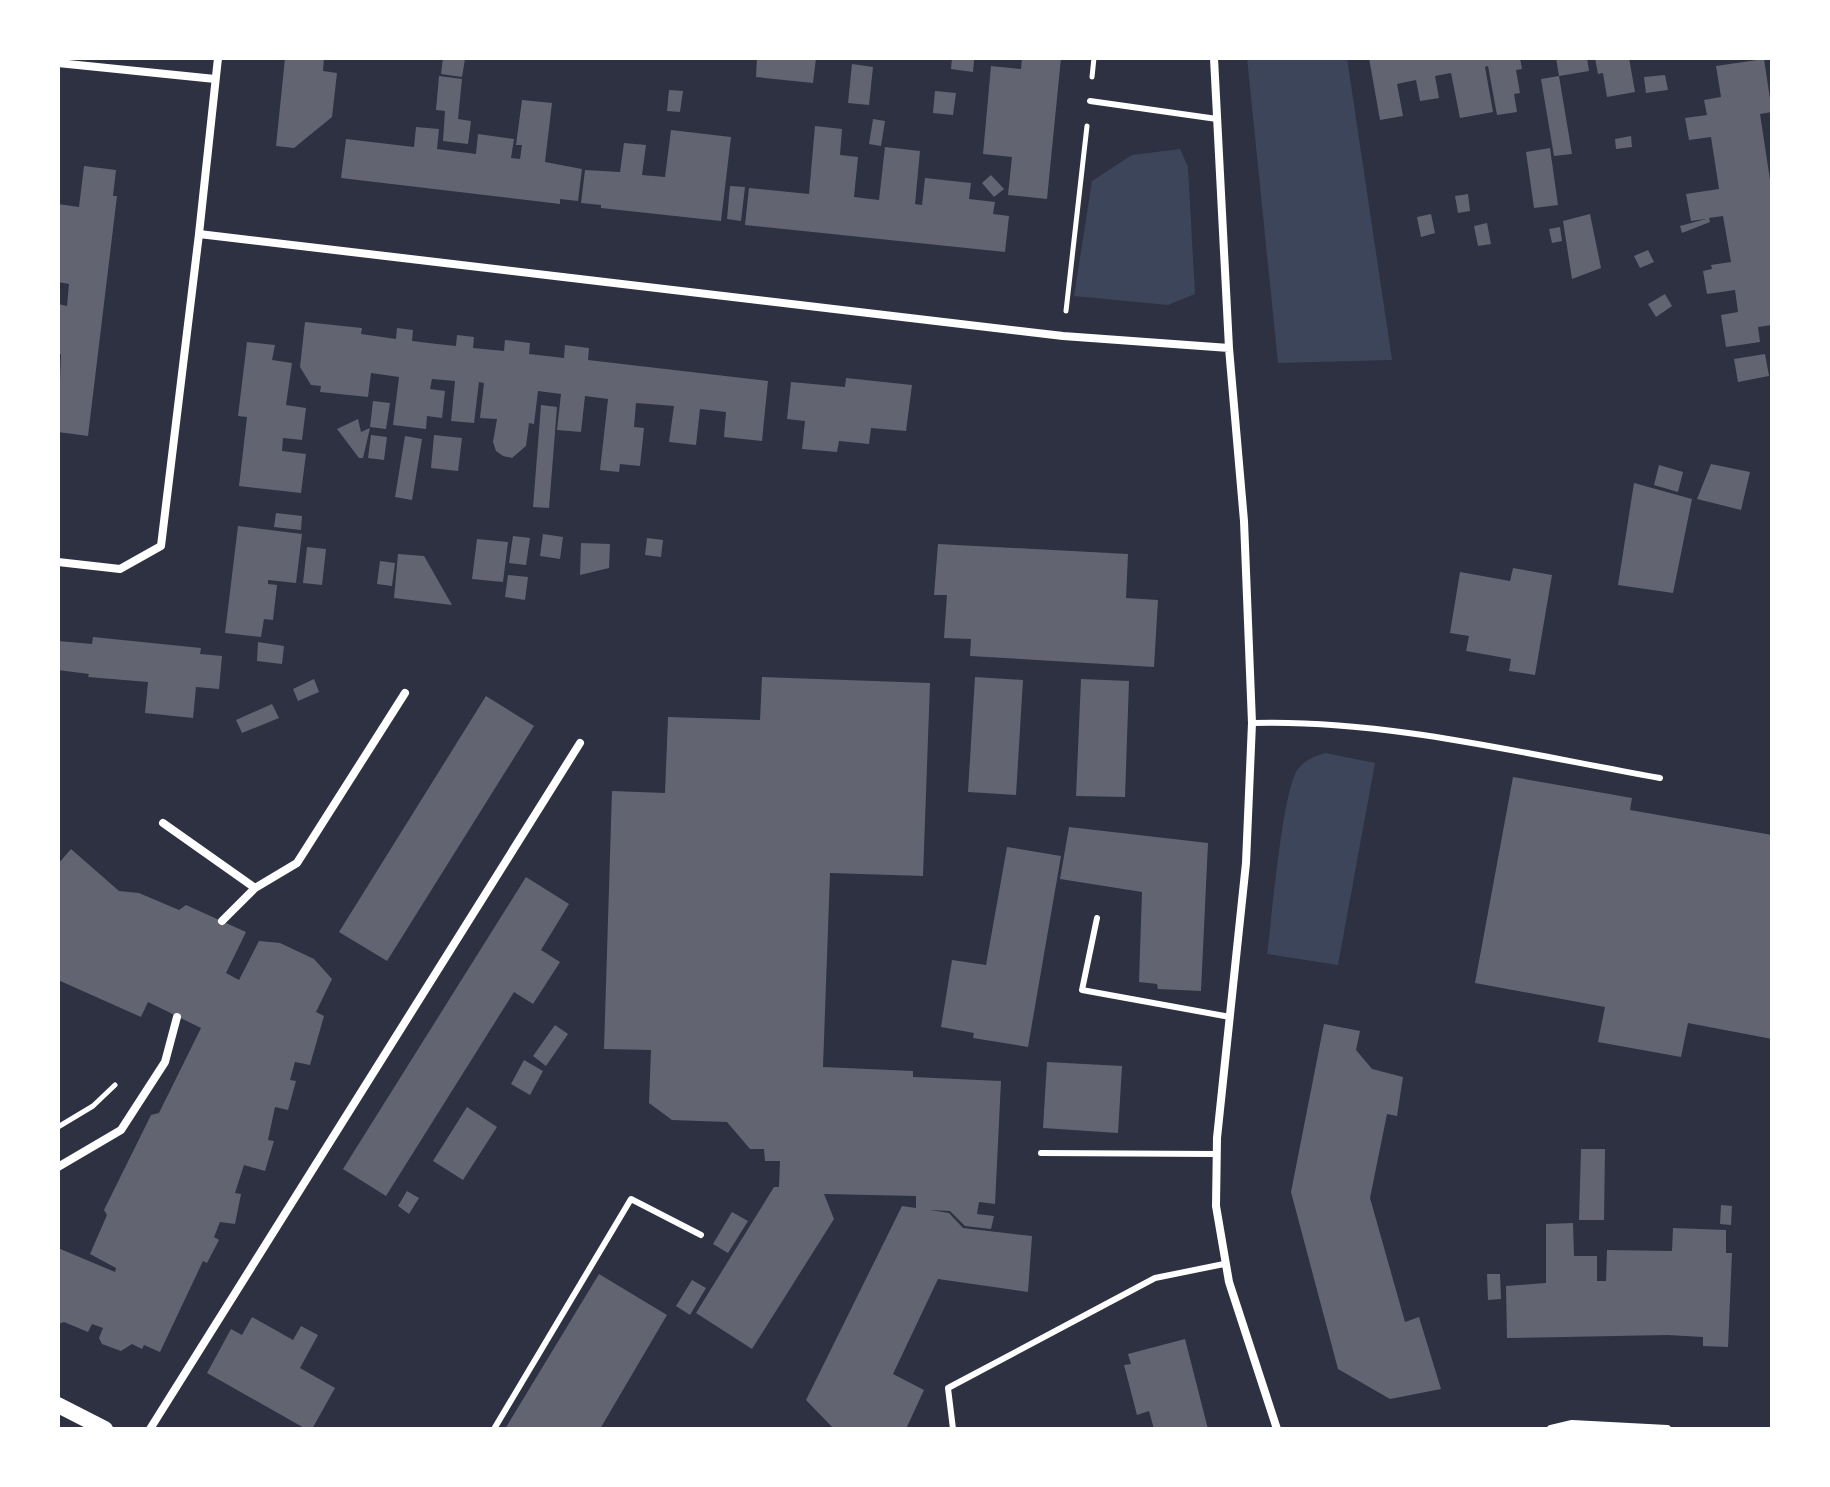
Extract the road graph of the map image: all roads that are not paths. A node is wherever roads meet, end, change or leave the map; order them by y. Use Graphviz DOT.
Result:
graph roads {
  1 [pos="218,58"];
  2 [pos="1214,58"];
  3 [pos="58,63"];
  4 [pos="215,79"];
  5 [pos="1090,101"];
  6 [pos="1217,119"];
  7 [pos="199,234"];
  8 [pos="1229,348"];
  9 [pos="58,562"];
  10 [pos="405,693"];
  11 [pos="1252,723"];
  12 [pos="580,743"];
  13 [pos="1660,778"];
  14 [pos="163,823"];
  15 [pos="255,888"];
  16 [pos="1097,918"];
  17 [pos="222,921"];
  18 [pos="177,1017"];
  19 [pos="1230,1017"];
  20 [pos="1041,1153"];
  21 [pos="1216,1154"];
  22 [pos="58,1167"];
  23 [pos="701,1235"];
  24 [pos="1224,1264"];
  25 [pos="58,1405"];
  26 [pos="105,1429"];
  27 [pos="150,1429"];
  28 [pos="494,1429"];
  29 [pos="953,1429"];
  30 [pos="1277,1429"];
  31 [pos="1551,1429"];
  32 [pos="1667,1429"];
  1 -- 4 [label="street"];
  2 -- 6 [label="street"];
  3 -- 4 [label="street"];
  4 -- 7 [label="street"];
  5 -- 6 [label="lane"];
  6 -- 8 [label="street"];
  7 -- 8 [label="street"];
  7 -- 9 [label="street"];
  8 -- 11 [label="street"];
  10 -- 15 [label="street"];
  11 -- 13 [label="lane"];
  11 -- 19 [label="street"];
  12 -- 27 [label="street"];
  14 -- 15 [label="street"];
  15 -- 17 [label="street"];
  16 -- 19 [label="lane"];
  18 -- 22 [label="street"];
  19 -- 21 [label="street"];
  20 -- 21 [label="lane"];
  21 -- 24 [label="street"];
  23 -- 28 [label="lane"];
  24 -- 29 [label="lane"];
  24 -- 30 [label="street"];
  25 -- 26 [label="main road"];
  31 -- 32 [label="street"];
}
